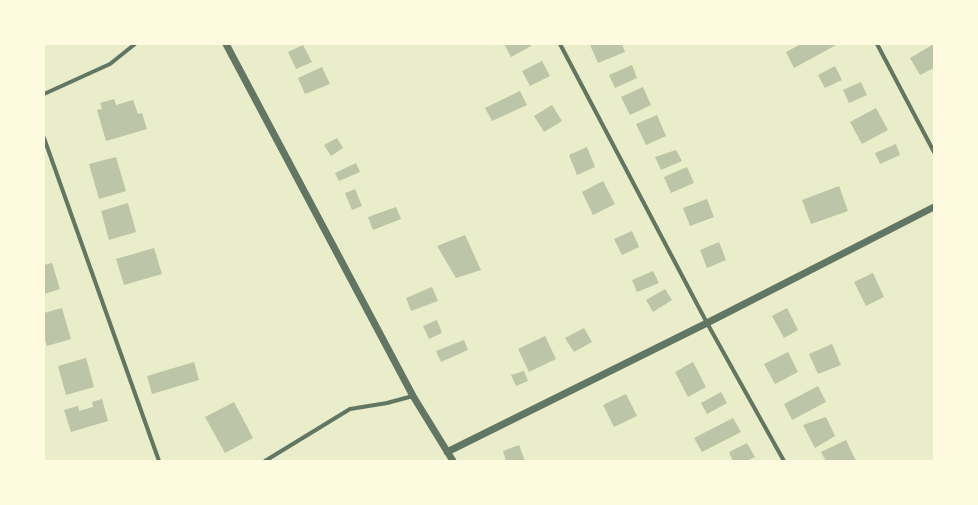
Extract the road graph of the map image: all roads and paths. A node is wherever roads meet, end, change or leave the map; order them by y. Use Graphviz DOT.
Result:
graph roads {
  1 [pos="135,44"];
  2 [pos="226,44"];
  3 [pos="560,44"];
  4 [pos="877,44"];
  5 [pos="44,94"];
  6 [pos="44,138"];
  7 [pos="934,152"];
  8 [pos="934,207"];
  9 [pos="707,323"];
  10 [pos="413,396"];
  11 [pos="447,452"];
  12 [pos="159,461"];
  13 [pos="265,461"];
  14 [pos="453,461"];
  15 [pos="784,461"];
  1 -- 5 [label="street"];
  2 -- 10 [label="street"];
  3 -- 9 [label="street"];
  4 -- 7 [label="street"];
  6 -- 12 [label="street"];
  8 -- 9 [label="street"];
  9 -- 11 [label="street"];
  9 -- 15 [label="street"];
  10 -- 11 [label="street"];
  10 -- 13 [label="street"];
  11 -- 14 [label="street"];
}
